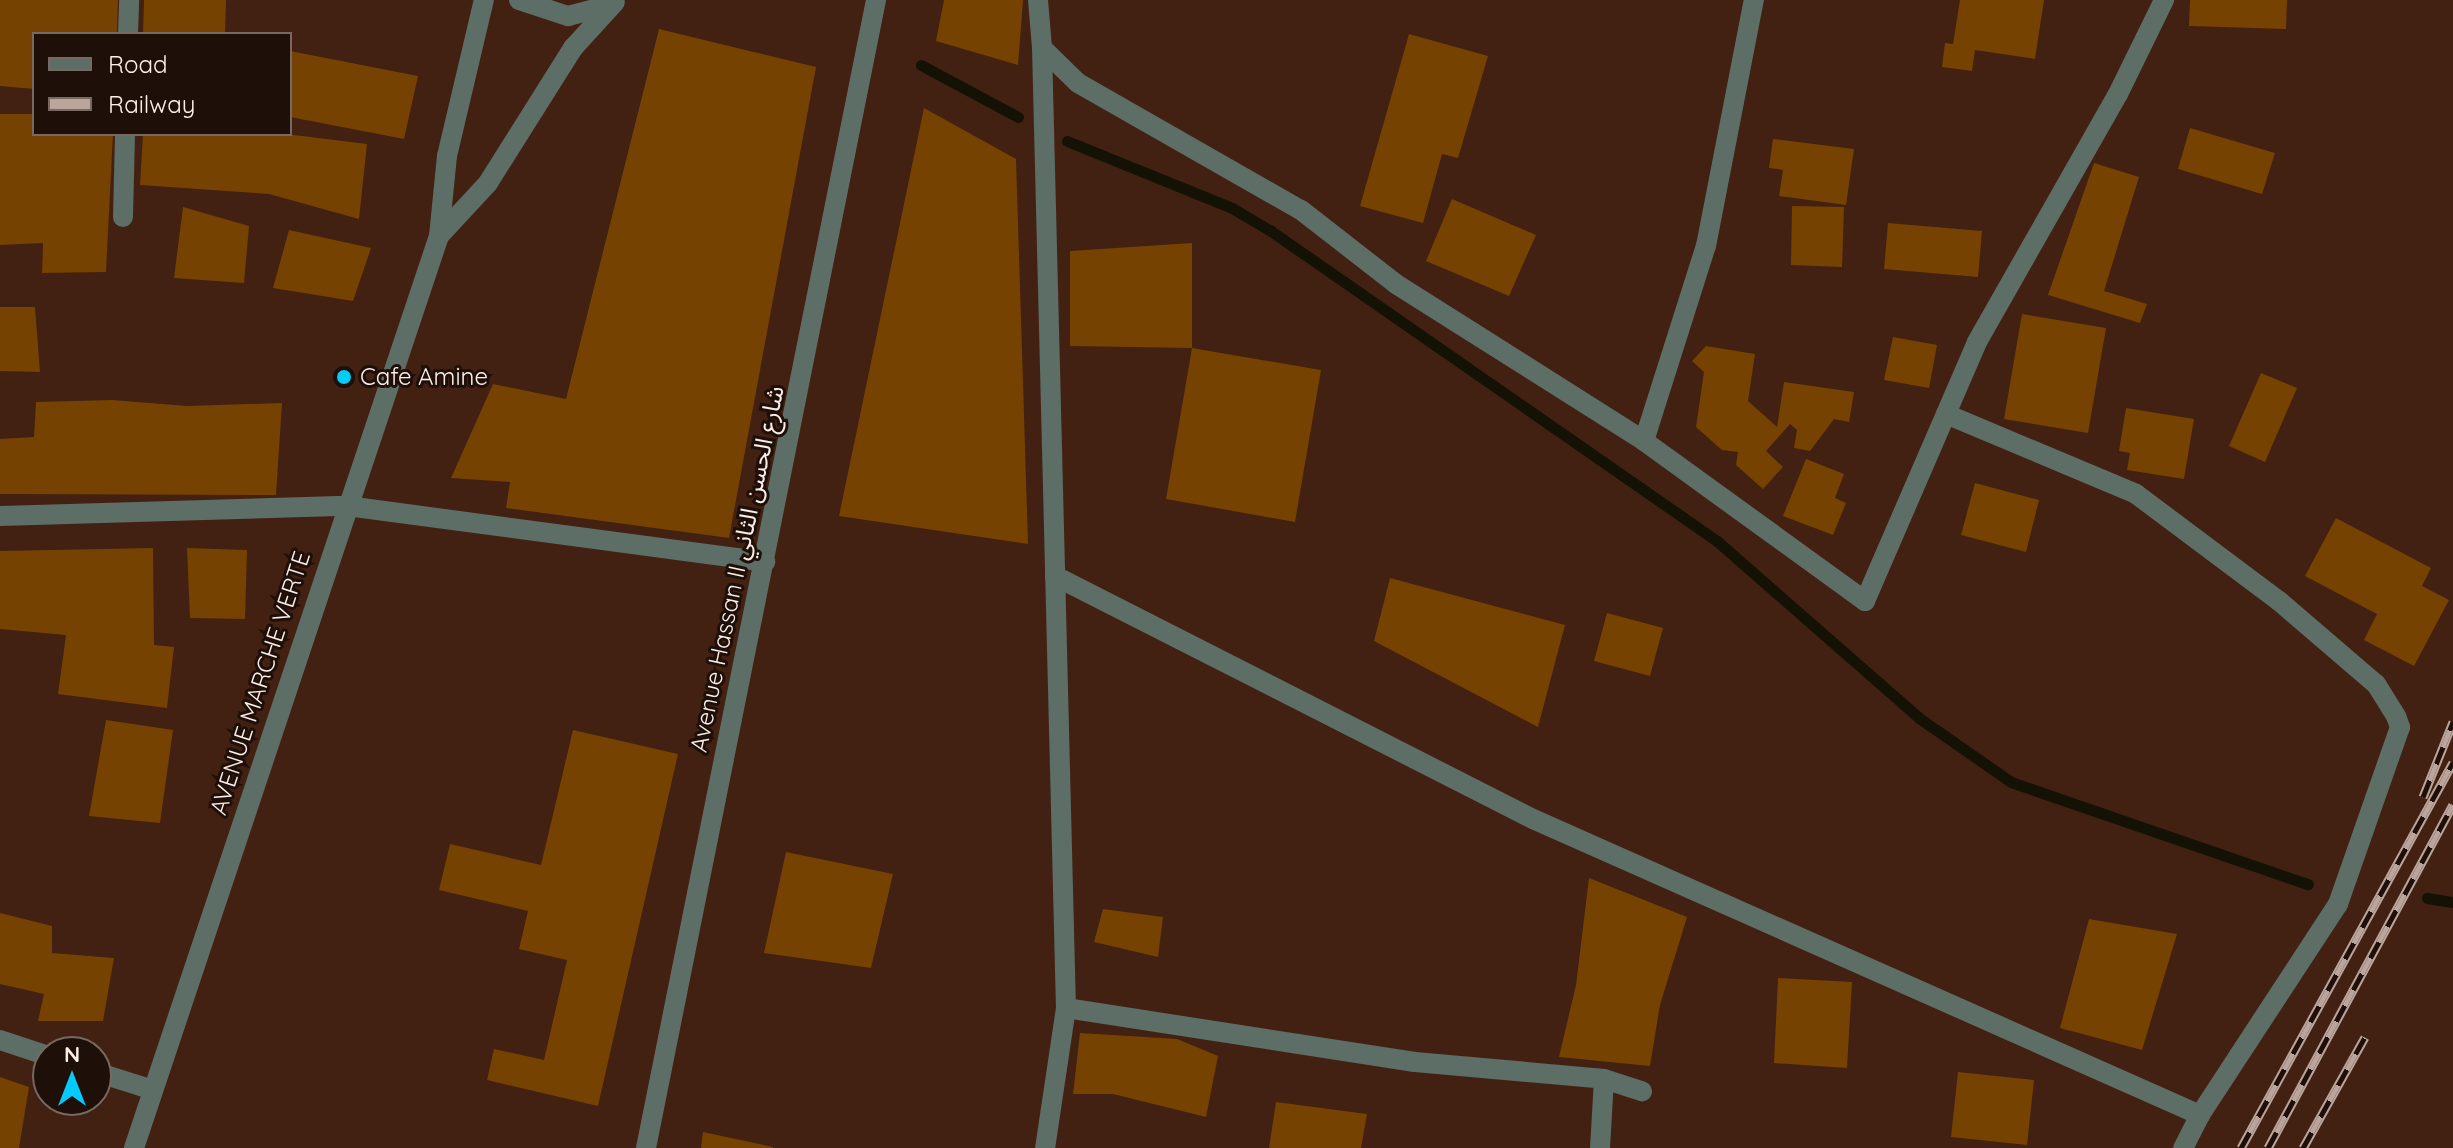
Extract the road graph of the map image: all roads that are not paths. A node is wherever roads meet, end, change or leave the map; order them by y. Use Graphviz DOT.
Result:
graph roads {
  1 [pos="129,0"];
  2 [pos="484,0"];
  3 [pos="519,0"];
  4 [pos="876,0"];
  5 [pos="1038,0"];
  6 [pos="1754,0"];
  7 [pos="2164,0"];
  8 [pos="616,1"];
  9 [pos="128,32"];
  10 [pos="1042,48"];
  11 [pos="125,136"];
  12 [pos="123,217"];
  13 [pos="439,236"];
  14 [pos="1946,414"];
  15 [pos="1644,441"];
  16 [pos="347,506"];
  17 [pos="0,516"];
  18 [pos="765,562"];
  19 [pos="1055,576"];
  20 [pos="1066,1008"];
  21 [pos="0,1040"];
  22 [pos="32,1051"];
  23 [pos="112,1077"];
  24 [pos="1604,1079"];
  25 [pos="153,1090"];
  26 [pos="1642,1091"];
  27 [pos="2200,1115"];
  28 [pos="134,1148"];
  29 [pos="646,1148"];
  30 [pos="1045,1148"];
  31 [pos="1600,1148"];
  32 [pos="2183,1148"];
  1 -- 9 [label="street"];
  2 -- 13 [label="street, AVENUE MARCHE VERTE"];
  3 -- 8 [label="street"];
  4 -- 18 [label="street, Avenue Hassan II شارع الحسن الثاني"];
  5 -- 10 [label="street"];
  6 -- 15 [label="street"];
  7 -- 14 [label="street"];
  8 -- 13 [label="street, AVENUE MARCHE VERTE"];
  10 -- 15 [label="street"];
  10 -- 19 [label="street"];
  11 -- 12 [label="street"];
  13 -- 16 [label="street, AVENUE MARCHE VERTE"];
  14 -- 15 [label="street"];
  14 -- 27 [label="street"];
  16 -- 17 [label="street"];
  16 -- 18 [label="street"];
  16 -- 25 [label="street, AVENUE MARCHE VERTE"];
  18 -- 29 [label="street, Avenue Hassan II شارع الحسن الثاني"];
  19 -- 20 [label="street"];
  19 -- 27 [label="street"];
  20 -- 24 [label="street"];
  20 -- 30 [label="street"];
  21 -- 22 [label="street"];
  23 -- 25 [label="street"];
  24 -- 26 [label="street"];
  24 -- 31 [label="street"];
  25 -- 28 [label="street, AVENUE MARCHE VERTE"];
  27 -- 32 [label="street"];
}
